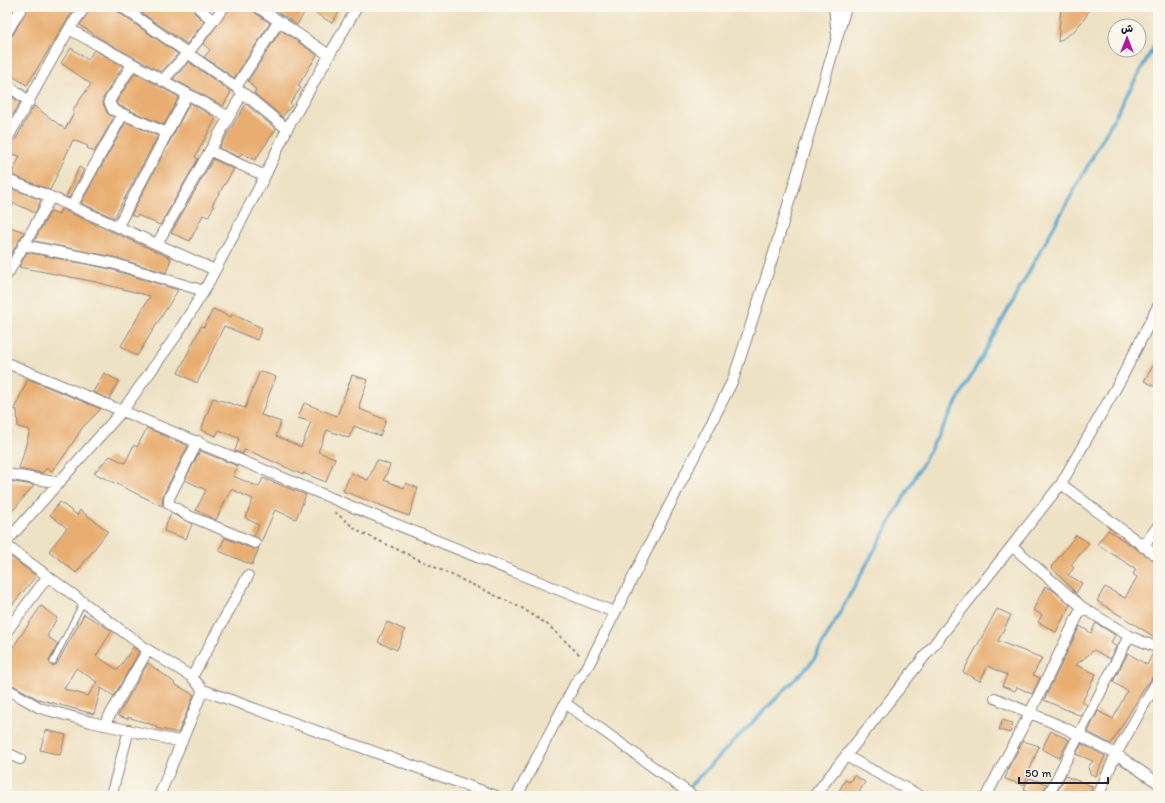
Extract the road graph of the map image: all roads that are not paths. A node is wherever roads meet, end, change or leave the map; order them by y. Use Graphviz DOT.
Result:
graph roads {
  1 [pos="22,7"];
  2 [pos="85,7"];
  3 [pos="123,7"];
  4 [pos="198,7"];
  5 [pos="224,7"];
  6 [pos="258,7"];
  7 [pos="357,7"];
  8 [pos="834,7"];
  9 [pos="846,7"];
  10 [pos="213,21"];
  11 [pos="279,21"];
  12 [pos="69,30"];
  13 [pos="7,32"];
  14 [pos="837,40"];
  15 [pos="188,53"];
  16 [pos="330,55"];
  17 [pos="132,65"];
  18 [pos="162,81"];
  19 [pos="7,84"];
  20 [pos="239,91"];
  21 [pos="187,95"];
  22 [pos="29,102"];
  23 [pos="123,114"];
  24 [pos="229,117"];
  25 [pos="287,128"];
  26 [pos="167,133"];
  27 [pos="7,139"];
  28 [pos="211,151"];
  29 [pos="265,176"];
  30 [pos="7,180"];
  31 [pos="51,197"];
  32 [pos="72,206"];
  33 [pos="118,226"];
  34 [pos="157,244"];
  35 [pos="23,246"];
  36 [pos="215,270"];
  37 [pos="7,275"];
  38 [pos="204,291"];
  39 [pos="1158,306"];
  40 [pos="7,363"];
  41 [pos="123,410"];
  42 [pos="198,441"];
  43 [pos="7,474"];
  44 [pos="60,483"];
  45 [pos="1060,484"];
  46 [pos="1158,526"];
  47 [pos="7,541"];
  48 [pos="255,543"];
  49 [pos="7,546"];
  50 [pos="1012,546"];
  51 [pos="1143,547"];
  52 [pos="1158,557"];
  53 [pos="48,576"];
  54 [pos="248,576"];
  55 [pos="83,602"];
  56 [pos="1082,607"];
  57 [pos="614,612"];
  58 [pos="7,631"];
  59 [pos="1129,636"];
  60 [pos="1158,648"];
  61 [pos="148,650"];
  62 [pos="53,662"];
  63 [pos="192,677"];
  64 [pos="1158,680"];
  65 [pos="7,689"];
  66 [pos="203,690"];
  67 [pos="995,698"];
  68 [pos="565,703"];
  69 [pos="1030,713"];
  70 [pos="104,725"];
  71 [pos="129,730"];
  72 [pos="1078,736"];
  73 [pos="182,742"];
  74 [pos="7,754"];
  75 [pos="1116,754"];
  76 [pos="846,756"];
  77 [pos="20,759"];
  78 [pos="1158,783"];
  79 [pos="988,795"];
  80 [pos="112,796"];
  81 [pos="159,796"];
  82 [pos="496,796"];
  83 [pos="517,796"];
  84 [pos="693,796"];
  85 [pos="814,796"];
  86 [pos="920,796"];
  87 [pos="1048,796"];
  88 [pos="1098,796"];
  1 -- 13 [label="street"];
  2 -- 12 [label="street"];
  3 -- 15 [label="street"];
  4 -- 10 [label="street"];
  5 -- 10 [label="street"];
  6 -- 11 [label="street"];
  7 -- 16 [label="street"];
  8 -- 14 [label="street"];
  9 -- 14 [label="street"];
  10 -- 15 [label="street"];
  11 -- 16 [label="street"];
  11 -- 20 [label="street"];
  12 -- 17 [label="street"];
  12 -- 22 [label="street"];
  14 -- 57 [label="street"];
  15 -- 18 [label="street"];
  15 -- 20 [label="street"];
  16 -- 25 [label="street"];
  17 -- 18 [label="street"];
  17 -- 23 [label="street"];
  18 -- 21 [label="street"];
  19 -- 22 [label="street"];
  20 -- 24 [label="street"];
  20 -- 25 [label="street"];
  21 -- 24 [label="street"];
  21 -- 26 [label="street"];
  22 -- 27 [label="street"];
  23 -- 26 [label="street"];
  23 -- 32 [label="street"];
  24 -- 28 [label="street"];
  25 -- 29 [label="street"];
  26 -- 33 [label="street"];
  28 -- 29 [label="street"];
  28 -- 34 [label="street"];
  29 -- 36 [label="street"];
  30 -- 31 [label="street"];
  31 -- 32 [label="street"];
  31 -- 35 [label="street"];
  32 -- 33 [label="street"];
  33 -- 34 [label="street"];
  34 -- 36 [label="street"];
  35 -- 37 [label="street"];
  35 -- 38 [label="street"];
  36 -- 38 [label="street"];
  38 -- 41 [label="street"];
  39 -- 45 [label="street"];
  40 -- 41 [label="street"];
  41 -- 42 [label="street"];
  41 -- 44 [label="street"];
  42 -- 48 [label="street"];
  42 -- 57 [label="street"];
  43 -- 44 [label="street"];
  44 -- 47 [label="street"];
  45 -- 50 [label="street"];
  45 -- 51 [label="street"];
  46 -- 51 [label="street"];
  49 -- 53 [label="street"];
  50 -- 56 [label="street"];
  50 -- 76 [label="street"];
  51 -- 52 [label="street"];
  53 -- 55 [label="street"];
  53 -- 58 [label="street"];
  54 -- 63 [label="street"];
  55 -- 61 [label="street"];
  55 -- 62 [label="lane"];
  56 -- 59 [label="street"];
  56 -- 69 [label="street"];
  57 -- 68 [label="street"];
  59 -- 60 [label="street"];
  59 -- 72 [label="street"];
  61 -- 63 [label="street"];
  61 -- 70 [label="street"];
  63 -- 66 [label="street"];
  64 -- 75 [label="street"];
  65 -- 70 [label="street"];
  66 -- 73 [label="street"];
  66 -- 82 [label="street"];
  67 -- 69 [label="street"];
  68 -- 83 [label="street"];
  68 -- 84 [label="street"];
  69 -- 72 [label="street"];
  69 -- 79 [label="street"];
  70 -- 71 [label="street"];
  71 -- 73 [label="street"];
  71 -- 80 [label="street"];
  72 -- 75 [label="street"];
  72 -- 87 [label="street"];
  73 -- 81 [label="street"];
  74 -- 77 [label="street"];
  75 -- 78 [label="street"];
  75 -- 88 [label="street"];
  76 -- 85 [label="street"];
  76 -- 86 [label="street"];
}
